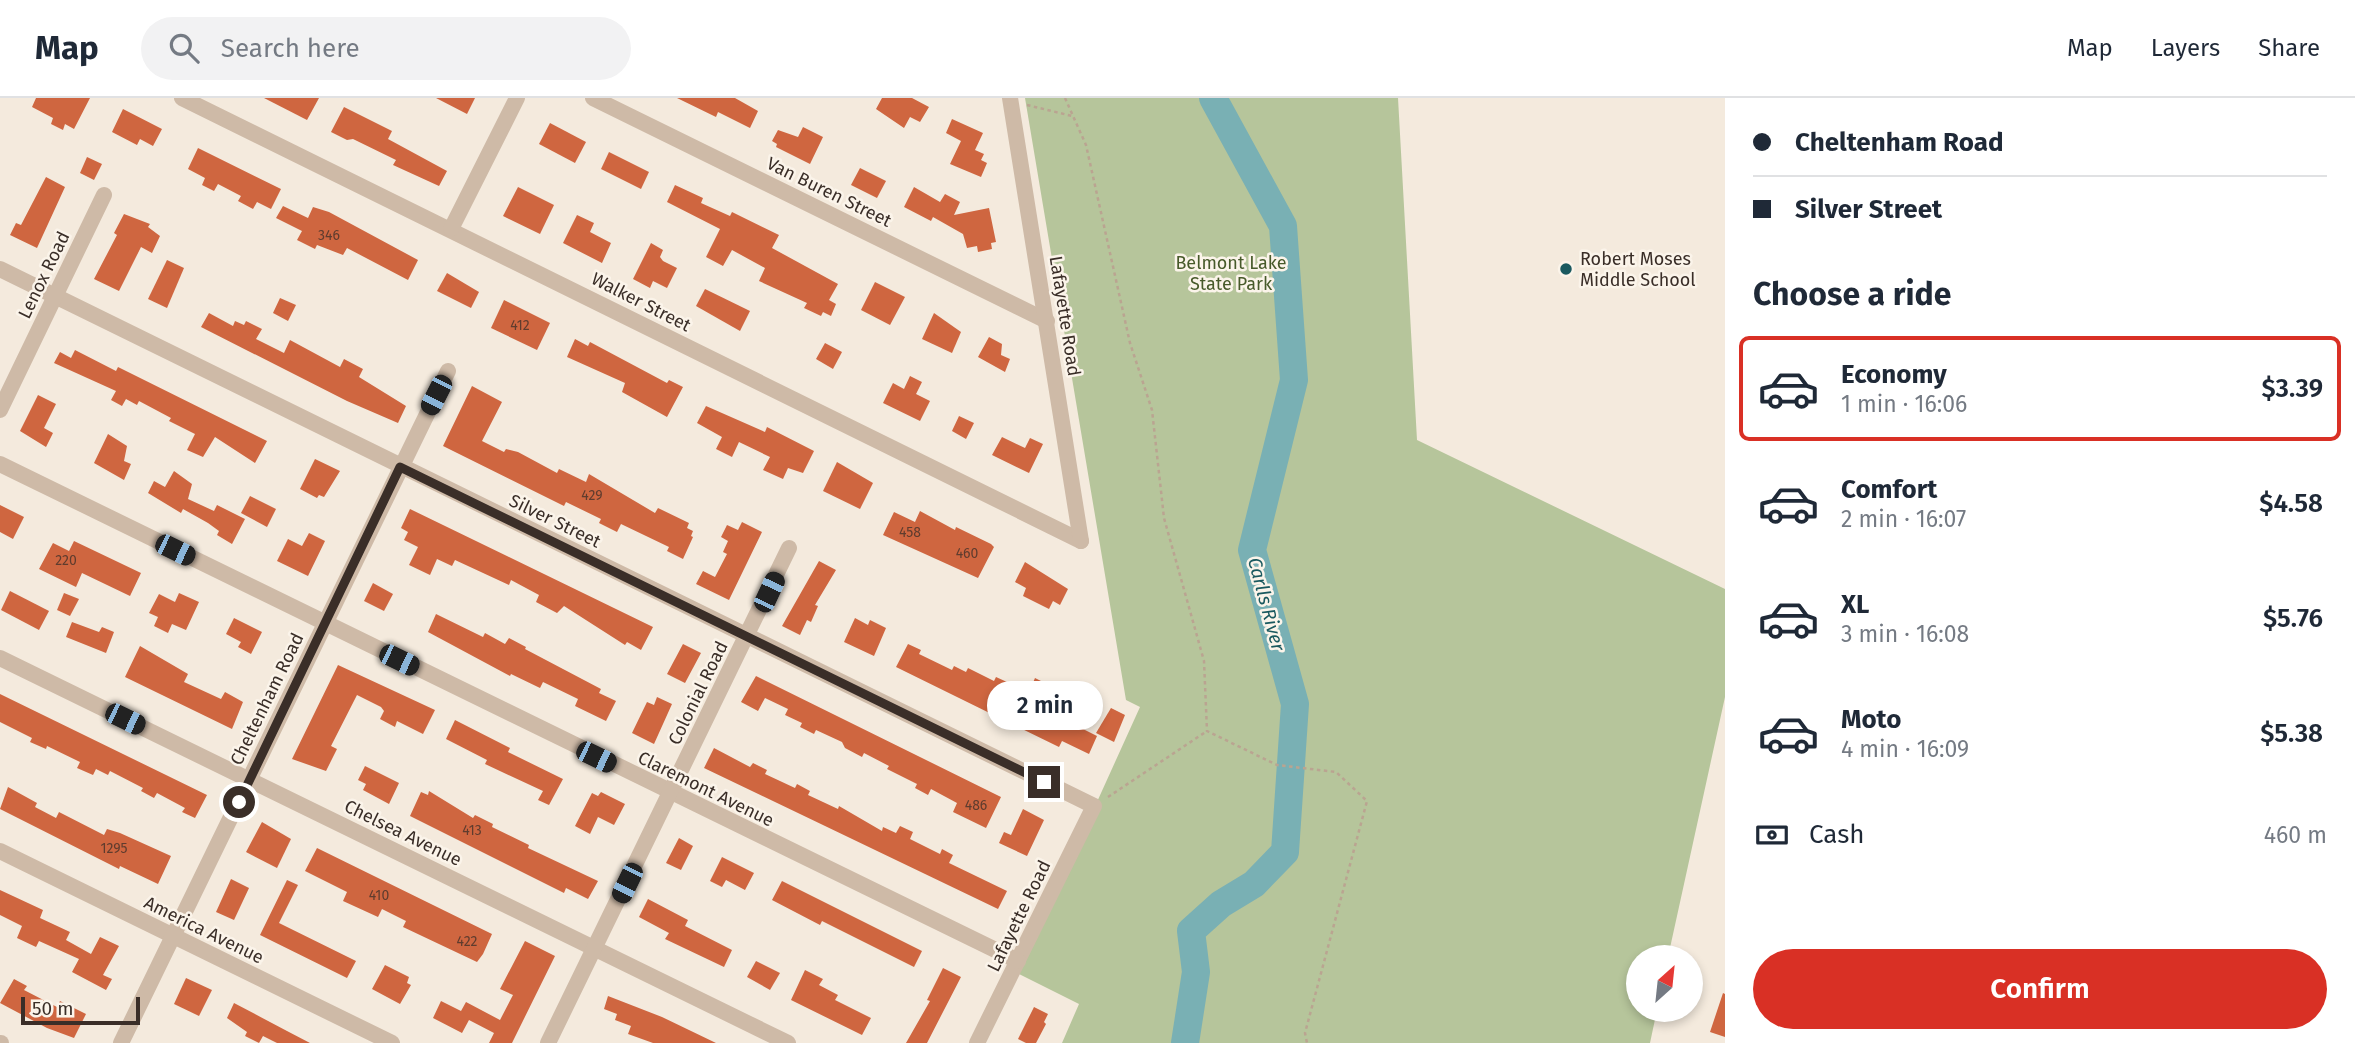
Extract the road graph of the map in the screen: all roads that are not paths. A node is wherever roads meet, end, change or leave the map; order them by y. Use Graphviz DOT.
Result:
graph roads {
  1 [pos="182,98"];
  2 [pos="517,98"];
  3 [pos="593,98"];
  4 [pos="1008,99"];
  5 [pos="103,195"];
  6 [pos="451,229"];
  7 [pos="0,269"];
  8 [pos="55,296"];
  9 [pos="1047,321"];
  10 [pos="448,371"];
  11 [pos="0,410"];
  12 [pos="0,464"];
  13 [pos="400,467"];
  14 [pos="1081,541"];
  15 [pos="789,548"];
  16 [pos="325,623"];
  17 [pos="748,636"];
  18 [pos="0,658"];
  19 [pos="250,779"];
  20 [pos="670,794"];
  21 [pos="1094,806"];
  22 [pos="0,851"];
  23 [pos="173,936"];
  24 [pos="594,949"];
  25 [pos="1018,961"];
  26 [pos="121,1043"];
  27 [pos="392,1043"];
  28 [pos="548,1043"];
  29 [pos="788,1043"];
  30 [pos="978,1043"];
  1 -- 6 [label="street, Walker Street"];
  2 -- 6 [label="street"];
  3 -- 9 [label="street, Van Buren Street"];
  4 -- 9 [label="street, Lafayette Road"];
  5 -- 8 [label="street, Lenox Road"];
  6 -- 14 [label="street, Walker Street"];
  7 -- 8 [label="street, Silver Street"];
  8 -- 11 [label="street, Lenox Road"];
  8 -- 13 [label="street, Silver Street"];
  9 -- 14 [label="street, Lafayette Road"];
  10 -- 13 [label="street, Cheltenham Road"];
  12 -- 16 [label="street, Claremont Avenue"];
  13 -- 16 [label="street, Cheltenham Road"];
  13 -- 17 [label="street, Silver Street"];
  15 -- 17 [label="street, Colonial Road"];
  16 -- 19 [label="street, Cheltenham Road"];
  16 -- 20 [label="street, Claremont Avenue"];
  17 -- 20 [label="street, Colonial Road"];
  17 -- 21 [label="street, Silver Street"];
  18 -- 19 [label="street, Chelsea Avenue"];
  19 -- 23 [label="street, Cheltenham Road"];
  19 -- 24 [label="street, Chelsea Avenue"];
  20 -- 24 [label="street, Colonial Road"];
  20 -- 25 [label="street, Claremont Avenue"];
  21 -- 25 [label="street, Lafayette Road"];
  22 -- 23 [label="street, America Avenue"];
  23 -- 26 [label="street, Cheltenham Road"];
  23 -- 27 [label="street, America Avenue"];
  24 -- 28 [label="street, Colonial Road"];
  24 -- 29 [label="street, Chelsea Avenue"];
  25 -- 30 [label="street, Lafayette Road"];
}
